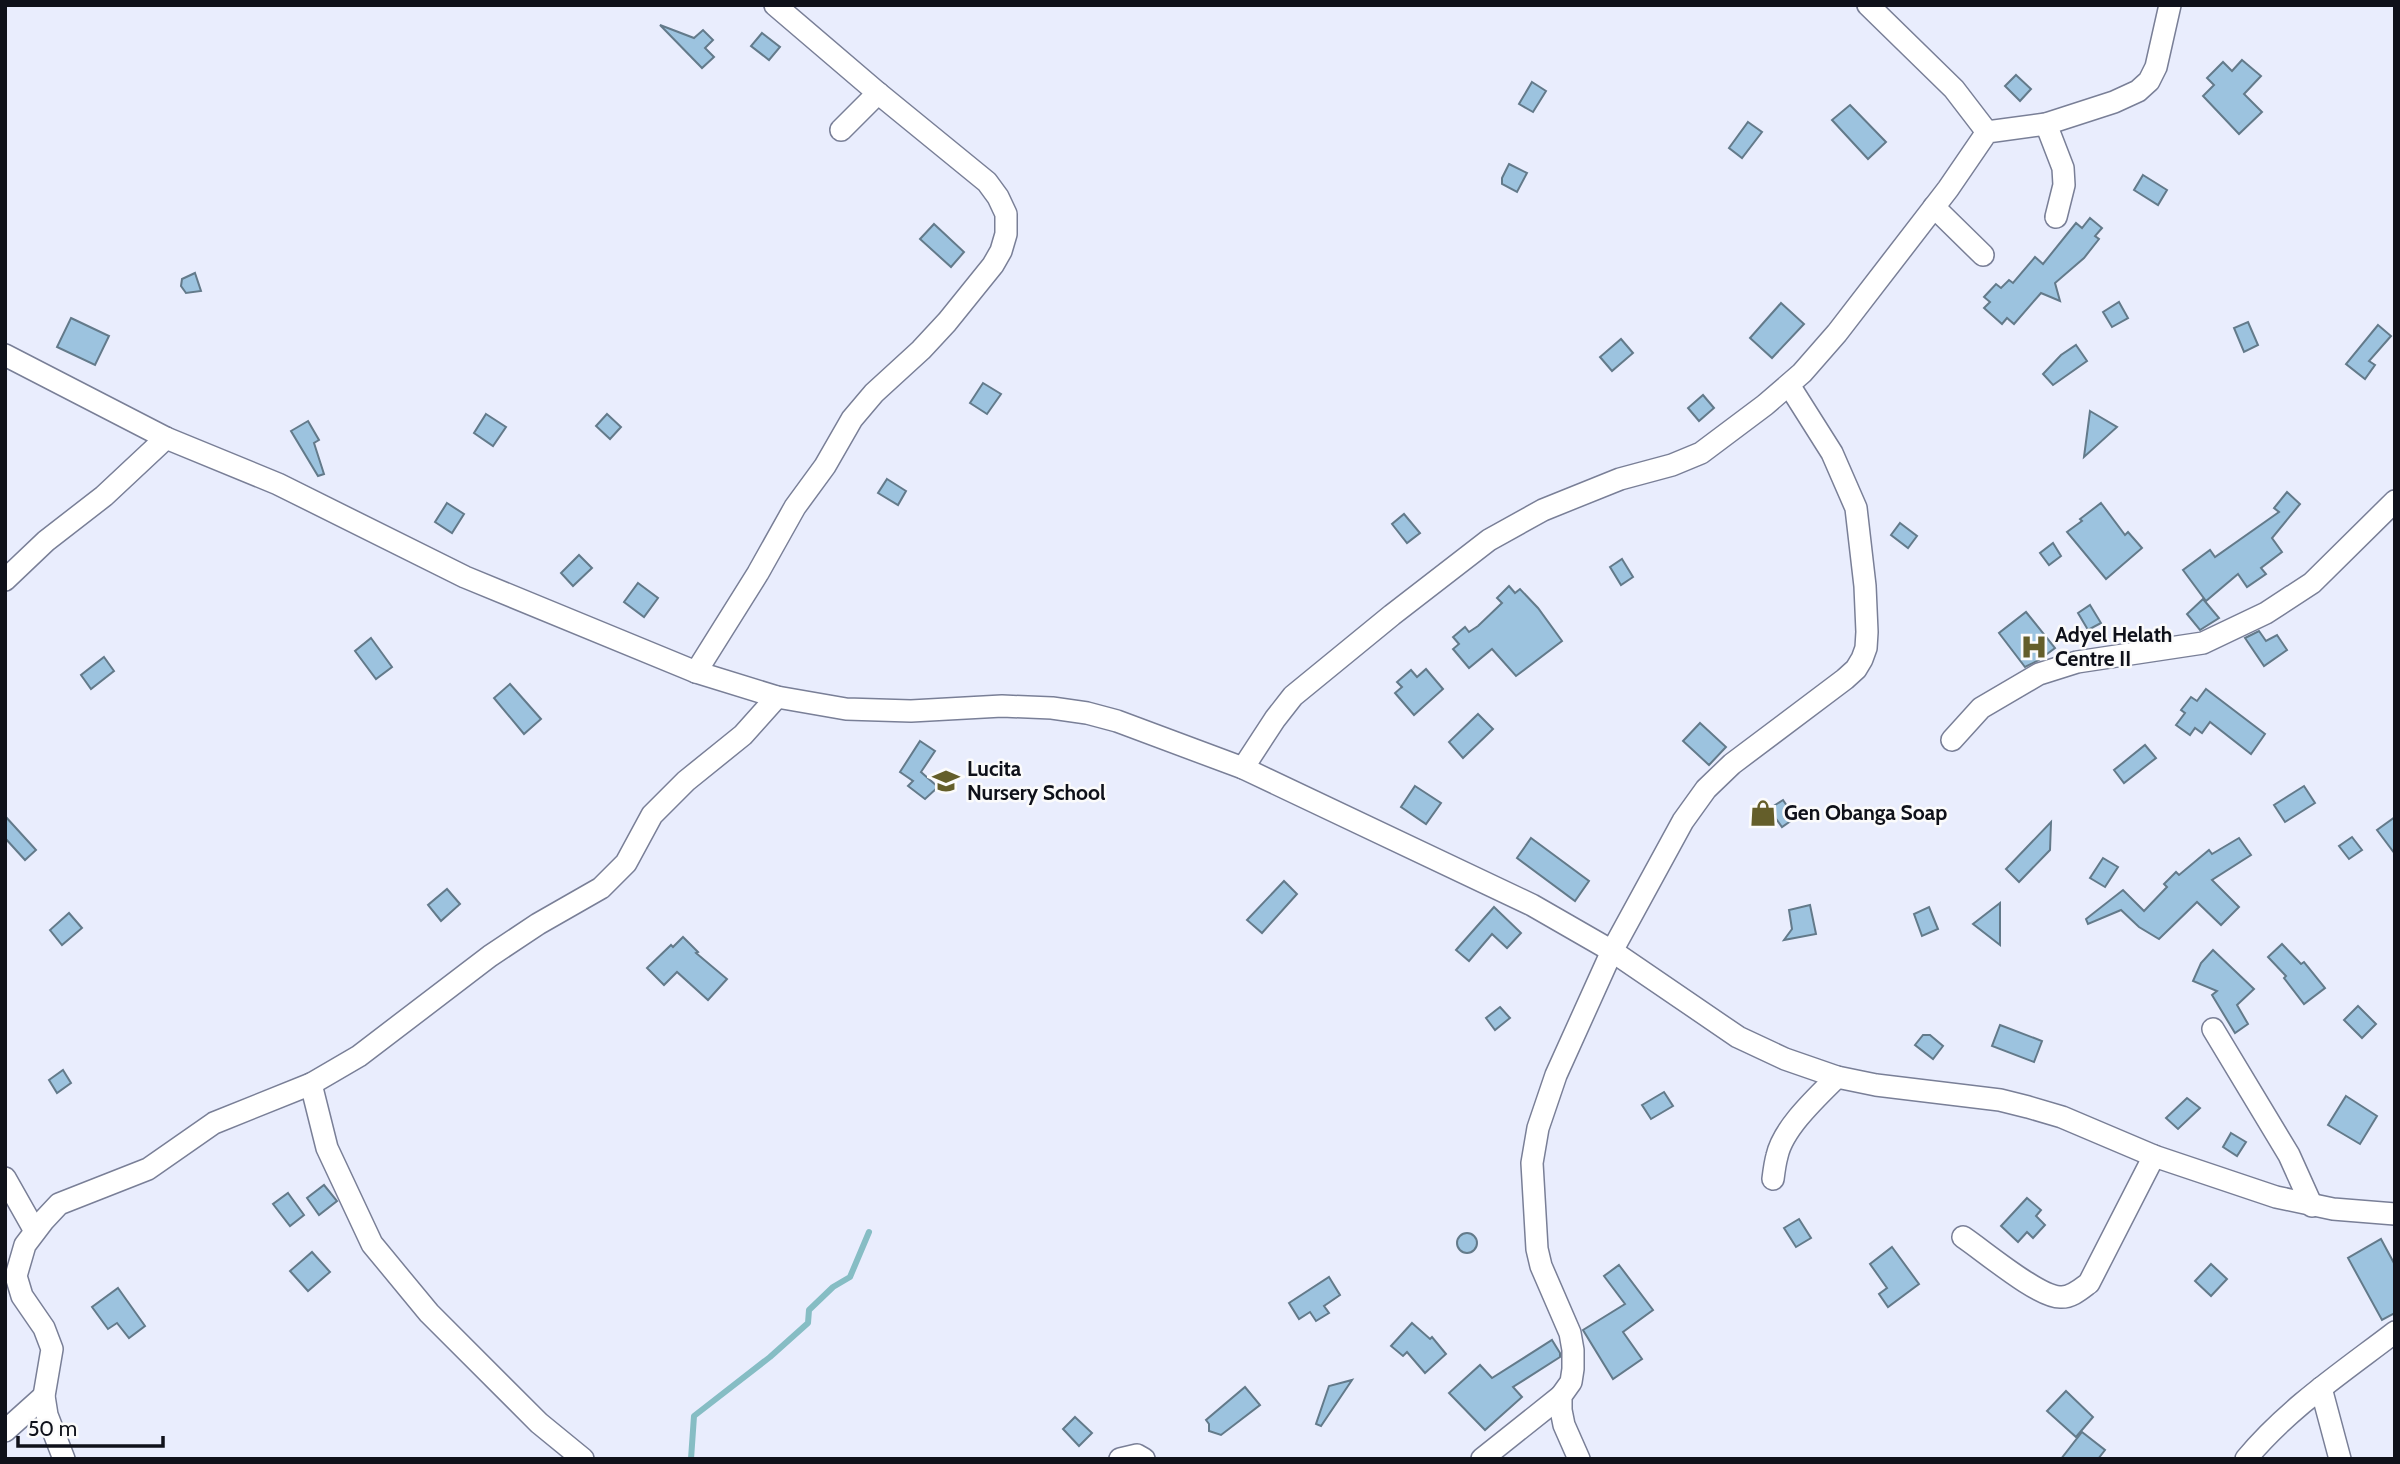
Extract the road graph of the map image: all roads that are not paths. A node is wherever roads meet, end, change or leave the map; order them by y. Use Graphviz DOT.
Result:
graph roads {
  1 [pos="775,5"];
  2 [pos="1868,5"];
  3 [pos="2170,5"];
  4 [pos="878,93"];
  5 [pos="2046,124"];
  6 [pos="841,130"];
  7 [pos="1987,132"];
  8 [pos="1934,207"];
  9 [pos="2056,217"];
  10 [pos="1983,255"];
  11 [pos="5,355"];
  12 [pos="1789,385"];
  13 [pos="166,438"];
  14 [pos="2395,501"];
  15 [pos="5,580"];
  16 [pos="696,672"];
  17 [pos="777,697"];
  18 [pos="1952,740"];
  19 [pos="1243,768"];
  20 [pos="1612,951"];
  21 [pos="2213,1029"];
  22 [pos="1837,1077"];
  23 [pos="311,1084"];
  24 [pos="2154,1156"];
  25 [pos="5,1178"];
  26 [pos="1773,1179"];
  27 [pos="2312,1206"];
  28 [pos="2395,1214"];
  29 [pos="1963,1237"];
  30 [pos="22,1238"];
  31 [pos="2395,1332"];
  32 [pos="2321,1388"];
  33 [pos="44,1396"];
  34 [pos="1560,1396"];
  35 [pos="5,1432"];
  36 [pos="64,1459"];
  37 [pos="583,1459"];
  38 [pos="1120,1459"];
  39 [pos="1144,1459"];
  40 [pos="1482,1459"];
  41 [pos="1579,1459"];
  42 [pos="2246,1459"];
  43 [pos="2340,1459"];
  1 -- 4 [label="street"];
  2 -- 7 [label="street"];
  3 -- 5 [label="street"];
  4 -- 6 [label="street"];
  4 -- 16 [label="street"];
  5 -- 7 [label="street"];
  5 -- 9 [label="street"];
  7 -- 8 [label="street"];
  8 -- 10 [label="street"];
  8 -- 12 [label="street"];
  11 -- 13 [label="street"];
  12 -- 19 [label="street"];
  12 -- 20 [label="street"];
  13 -- 15 [label="street"];
  13 -- 16 [label="street"];
  14 -- 18 [label="street"];
  16 -- 17 [label="street"];
  17 -- 19 [label="street"];
  17 -- 23 [label="street"];
  19 -- 20 [label="street"];
  20 -- 22 [label="street"];
  20 -- 34 [label="street"];
  21 -- 27 [label="street"];
  22 -- 24 [label="street"];
  22 -- 26 [label="street"];
  23 -- 30 [label="street"];
  23 -- 37 [label="street"];
  24 -- 27 [label="street"];
  24 -- 29 [label="street"];
  25 -- 30 [label="street"];
  27 -- 28 [label="street"];
  30 -- 33 [label="street"];
  31 -- 32 [label="street"];
  32 -- 42 [label="street"];
  32 -- 43 [label="street"];
  33 -- 35 [label="street"];
  33 -- 36 [label="street"];
  34 -- 40 [label="street"];
  34 -- 41 [label="street"];
  38 -- 39 [label="street"];
}
